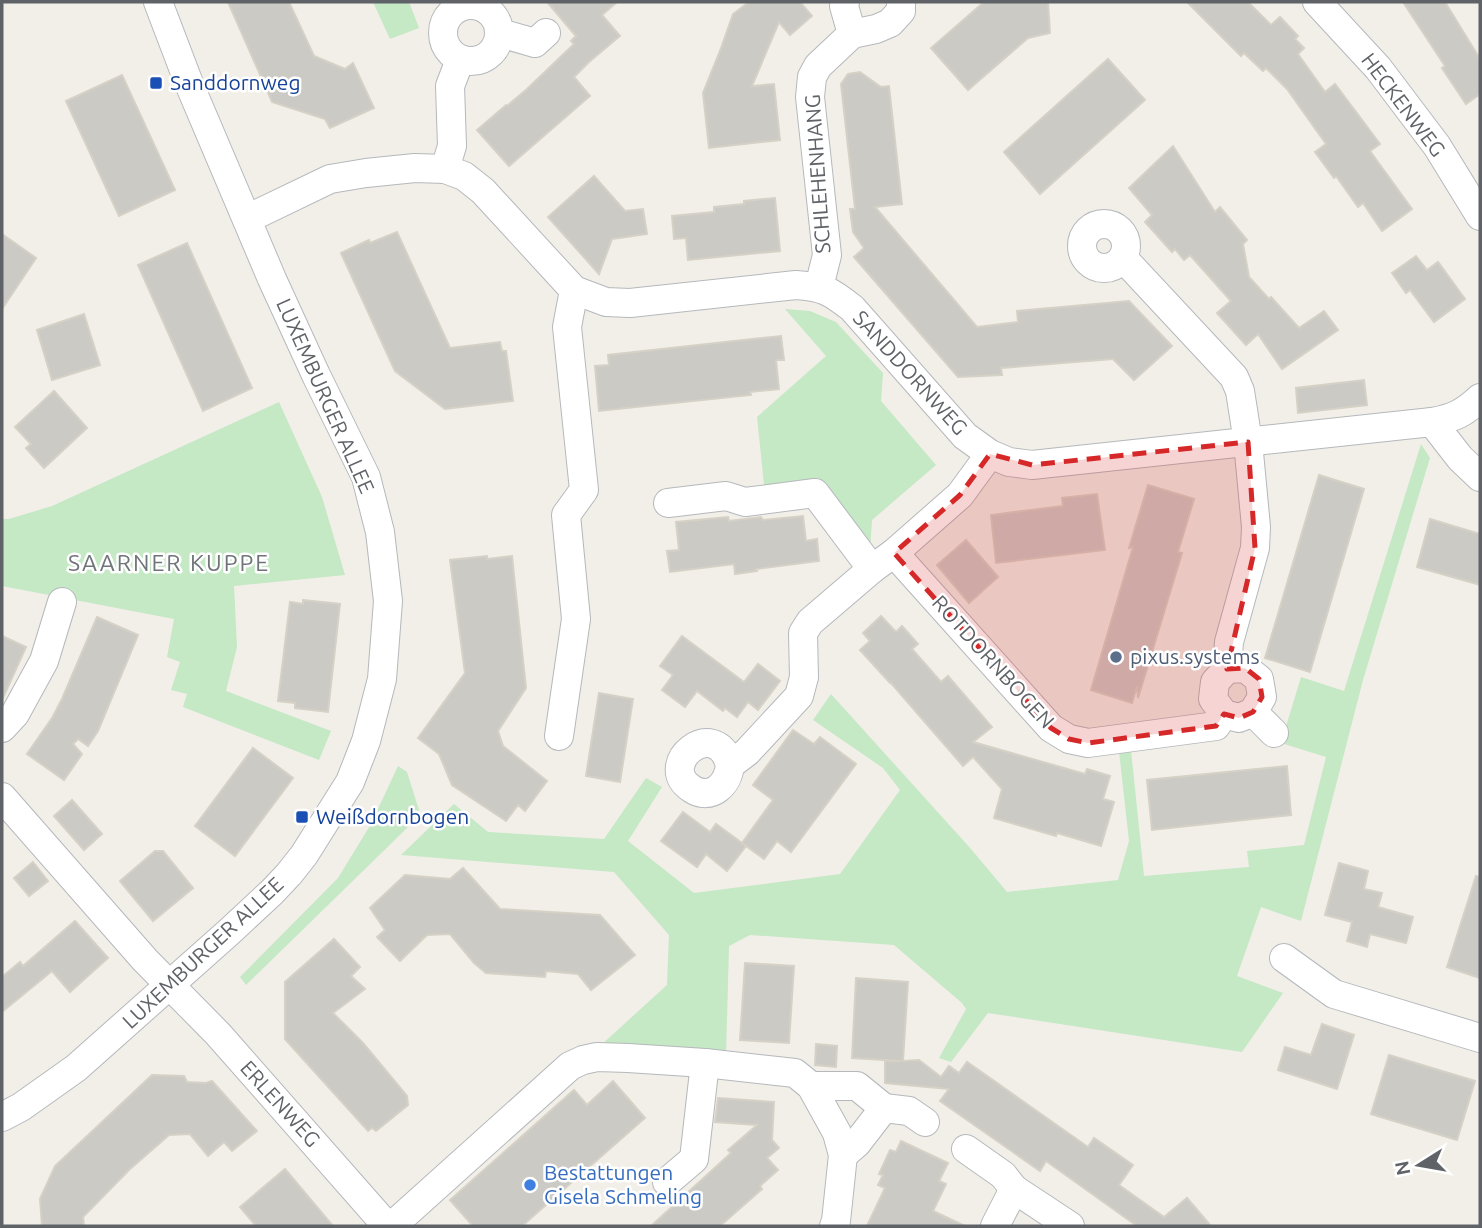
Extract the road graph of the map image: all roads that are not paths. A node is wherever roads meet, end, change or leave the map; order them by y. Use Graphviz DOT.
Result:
graph roads {
  1 [pos="158,2"];
  2 [pos="845,2"];
  3 [pos="901,2"];
  4 [pos="1317,2"];
  5 [pos="500,33"];
  6 [pos="546,33"];
  7 [pos="852,34"];
  8 [pos="460,60"];
  9 [pos="445,169"];
  10 [pos="1480,216"];
  11 [pos="247,219"];
  12 [pos="1124,258"];
  13 [pos="819,287"];
  14 [pos="575,289"];
  15 [pos="1480,398"];
  16 [pos="1432,422"];
  17 [pos="1248,442"];
  18 [pos="990,454"];
  19 [pos="1480,477"];
  20 [pos="668,503"];
  21 [pos="894,553"];
  22 [pos="872,569"];
  23 [pos="62,602"];
  24 [pos="1227,669"];
  25 [pos="1253,712"];
  26 [pos="1224,714"];
  27 [pos="2,728"];
  28 [pos="1274,733"];
  29 [pos="559,736"];
  30 [pos="730,765"];
  31 [pos="2,797"];
  32 [pos="1284,958"];
  33 [pos="170,986"];
  34 [pos="1480,1038"];
  35 [pos="705,1063"];
  36 [pos="811,1086"];
  37 [pos="884,1108"];
  38 [pos="2,1117"];
  39 [pos="925,1122"];
  40 [pos="965,1149"];
  41 [pos="843,1155"];
  42 [pos="667,1182"];
  43 [pos="1014,1189"];
  44 [pos="389,1226"];
  45 [pos="834,1226"];
  46 [pos="995,1226"];
  47 [pos="1070,1226"];
  1 -- 11 [label="street, LUXEMBURGER ALLEE"];
  2 -- 7 [label="street"];
  3 -- 7 [label="street, SCHLEHENHANG"];
  4 -- 10 [label="street, HECKENWEG"];
  5 -- 6 [label="street"];
  5 -- 8 [label="street"];
  5 -- 8 [label="street"];
  7 -- 13 [label="street, SCHLEHENHANG"];
  8 -- 9 [label="street"];
  9 -- 11 [label="street"];
  9 -- 14 [label="street"];
  11 -- 33 [label="street, LUXEMBURGER ALLEE"];
  12 -- 17 [label="street"];
  13 -- 14 [label="street"];
  13 -- 18 [label="street, SANDDORNWEG"];
  14 -- 29 [label="street"];
  15 -- 16 [label="street, SANDDORNWEG"];
  16 -- 17 [label="street, SANDDORNWEG"];
  16 -- 19 [label="street"];
  17 -- 18 [label="street, SANDDORNWEG"];
  17 -- 24 [label="street"];
  18 -- 21 [label="street"];
  20 -- 22 [label="street"];
  21 -- 22 [label="street"];
  21 -- 26 [label="street, ROTDORNBOGEN"];
  22 -- 30 [label="street"];
  23 -- 27 [label="street"];
  24 -- 25 [label="street"];
  24 -- 26 [label="street"];
  25 -- 26 [label="street, ROTDORNBOGEN"];
  25 -- 28 [label="street"];
  31 -- 33 [label="street, ERLENWEG"];
  32 -- 34 [label="street"];
  33 -- 38 [label="street, LUXEMBURGER ALLEE"];
  33 -- 44 [label="street, ERLENWEG"];
  35 -- 36 [label="street"];
  35 -- 42 [label="street"];
  35 -- 44 [label="street"];
  36 -- 37 [label="street"];
  36 -- 41 [label="street"];
  37 -- 39 [label="street"];
  37 -- 41 [label="street"];
  40 -- 43 [label="street"];
  41 -- 45 [label="street"];
  43 -- 46 [label="street"];
  43 -- 47 [label="street"];
}
